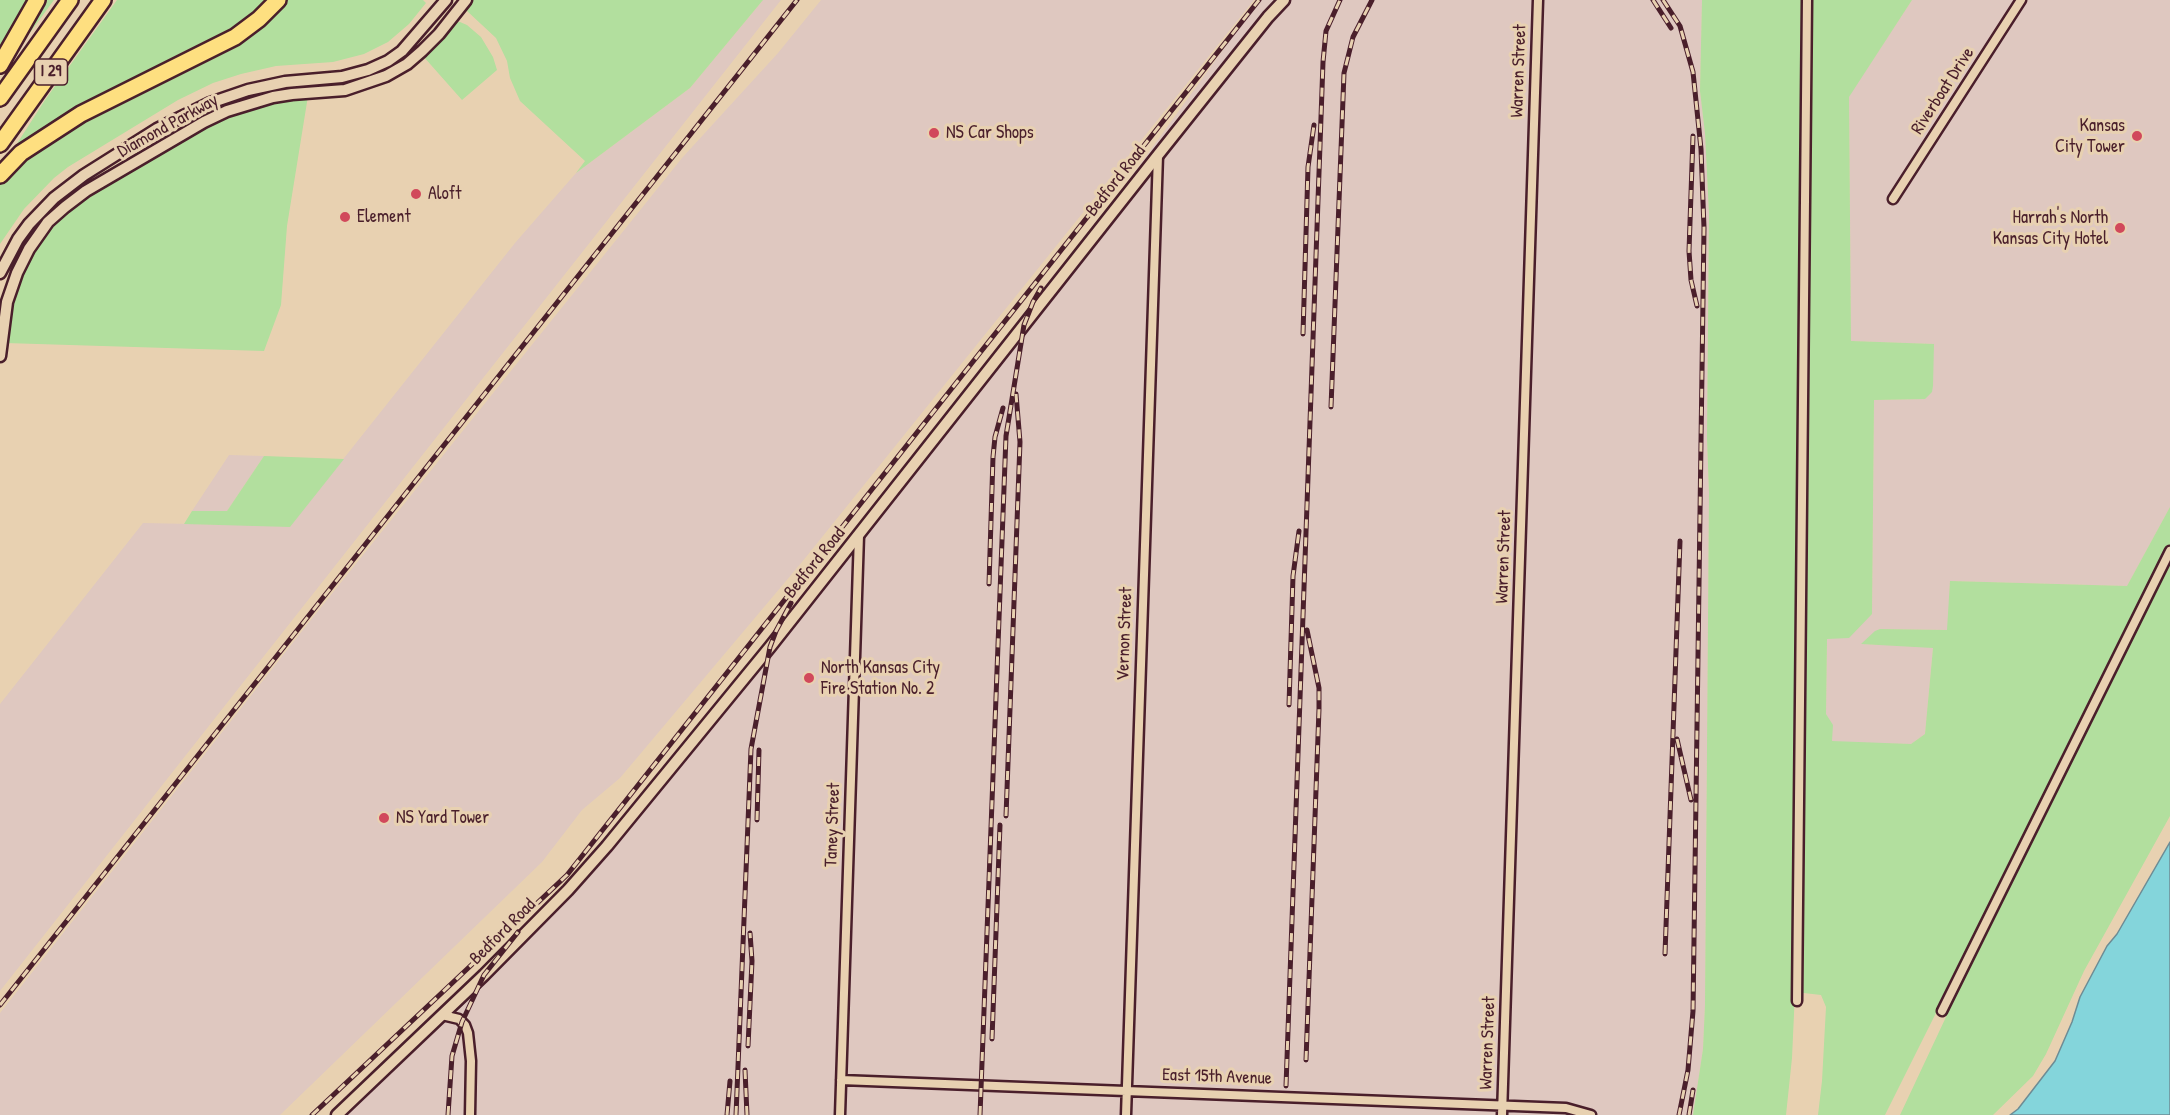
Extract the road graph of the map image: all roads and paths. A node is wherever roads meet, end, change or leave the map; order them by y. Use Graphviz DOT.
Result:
graph roads {
  1 [pos="37,0"];
  2 [pos="70,0"];
  3 [pos="103,0"];
  4 [pos="278,0"];
  5 [pos="446,0"];
  6 [pos="466,0"];
  7 [pos="1284,0"];
  8 [pos="1538,0"];
  9 [pos="1807,0"];
  10 [pos="2021,0"];
  11 [pos="0,65"];
  12 [pos="0,98"];
  13 [pos="0,144"];
  14 [pos="1158,155"];
  15 [pos="0,175"];
  16 [pos="1893,199"];
  17 [pos="0,273"];
  18 [pos="0,356"];
  19 [pos="859,535"];
  20 [pos="2170,550"];
  21 [pos="1797,1000"];
  22 [pos="1942,1011"];
  23 [pos="442,1015"];
  24 [pos="841,1080"];
  25 [pos="1127,1091"];
  26 [pos="1502,1105"];
  27 [pos="337,1115"];
  28 [pos="470,1115"];
  29 [pos="840,1115"];
  30 [pos="1126,1115"];
  31 [pos="1502,1115"];
  32 [pos="1591,1115"];
  1 -- 11 [label="highway"];
  2 -- 12 [label="highway, I 29"];
  3 -- 13 [label="highway, I 29"];
  4 -- 15 [label="highway"];
  5 -- 17 [label="street, Diamond Parkway"];
  6 -- 18 [label="street, Diamond Parkway"];
  7 -- 14 [label="street, Bedford Road"];
  8 -- 26 [label="street, Warren Street"];
  9 -- 21 [label="street"];
  10 -- 16 [label="street, Riverboat Drive"];
  14 -- 19 [label="street, Bedford Road"];
  14 -- 25 [label="street, Vernon Street"];
  19 -- 23 [label="street, Bedford Road"];
  19 -- 24 [label="street, Taney Street"];
  20 -- 22 [label="street"];
  23 -- 27 [label="street, Bedford Road"];
  23 -- 28 [label="street"];
  24 -- 25 [label="street, East 15th Avenue"];
  24 -- 29 [label="street, Taney Street"];
  25 -- 26 [label="street, East 15th Avenue"];
  25 -- 30 [label="street, Vernon Street"];
  26 -- 31 [label="street, Warren Street"];
  26 -- 32 [label="street, East 15th Avenue"];
}
